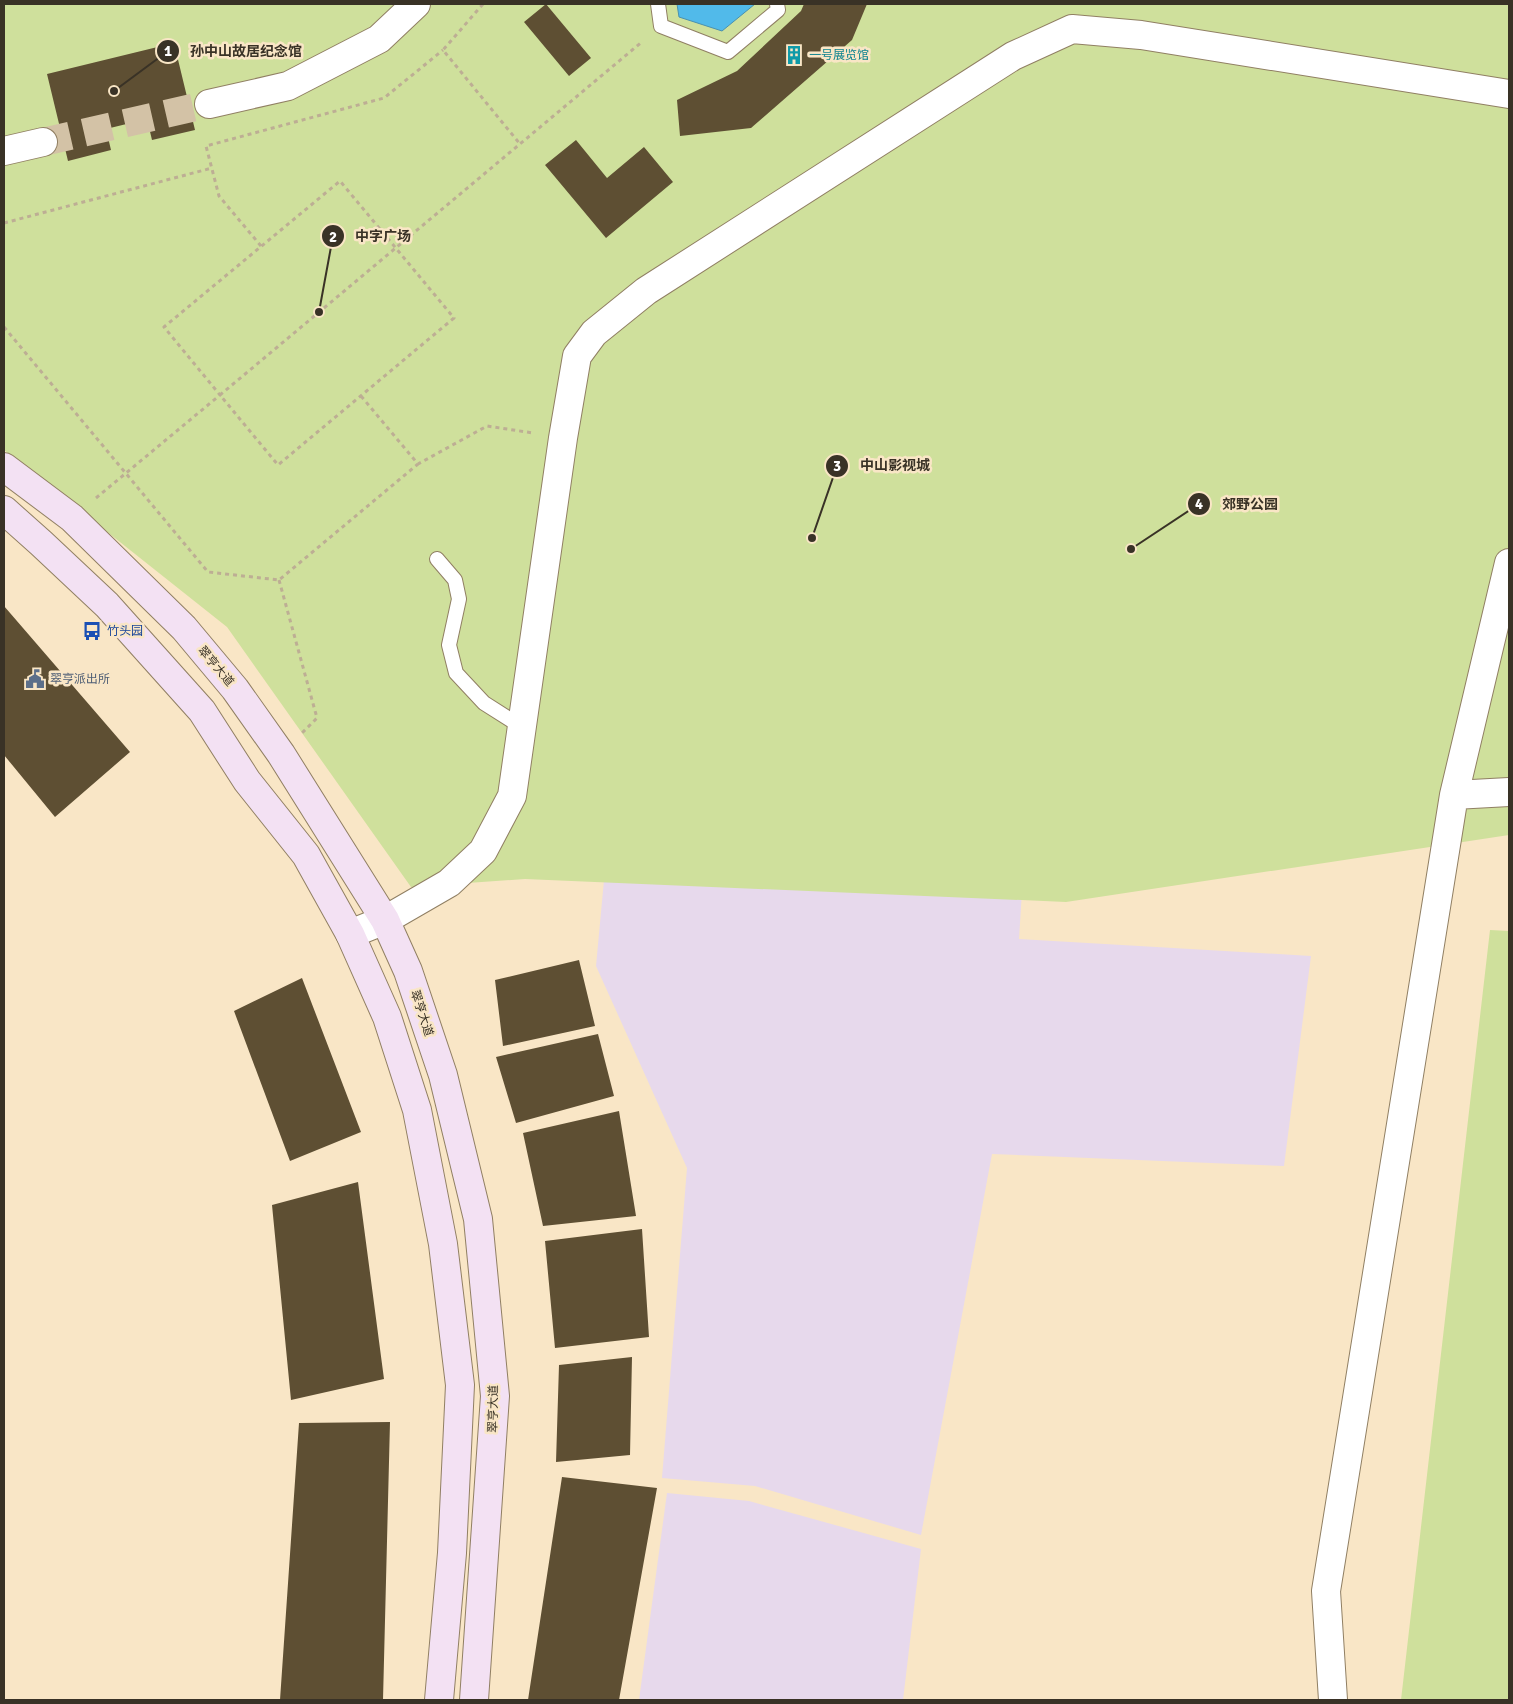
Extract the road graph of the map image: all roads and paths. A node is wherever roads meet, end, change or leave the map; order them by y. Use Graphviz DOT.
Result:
graph roads {
  1 [pos="416,4"];
  2 [pos="483,4"];
  3 [pos="658,4"];
  4 [pos="777,4"];
  5 [pos="661,26"];
  6 [pos="443,50"];
  7 [pos="1509,94"];
  8 [pos="209,104"];
  9 [pos="43,142"];
  10 [pos="520,144"];
  11 [pos="4,151"];
  12 [pos="212,168"];
  13 [pos="4,223"];
  14 [pos="261,246"];
  15 [pos="396,248"];
  16 [pos="4,327"];
  17 [pos="220,395"];
  18 [pos="361,396"];
  19 [pos="563,438"];
  20 [pos="418,464"];
  21 [pos="4,467"];
  22 [pos="126,474"];
  23 [pos="4,510"];
  24 [pos="72,518"];
  25 [pos="437,559"];
  26 [pos="1509,563"];
  27 [pos="279,580"];
  28 [pos="522,727"];
  29 [pos="280,754"];
  30 [pos="1509,792"];
  31 [pos="1454,795"];
  32 [pos="385,920"];
  33 [pos="350,934"];
  34 [pos="439,1700"];
  35 [pos="474,1700"];
  36 [pos="1333,1700"];
  1 -- 8 [label="street"];
  2 -- 6 [label="path"];
  3 -- 5 [label="lane"];
  4 -- 5 [label="lane"];
  5 -- 10 [label="path"];
  6 -- 10 [label="path"];
  6 -- 12 [label="path"];
  7 -- 19 [label="street"];
  9 -- 11 [label="street"];
  10 -- 15 [label="path"];
  12 -- 13 [label="path"];
  12 -- 14 [label="path"];
  14 -- 15 [label="path"];
  14 -- 17 [label="path"];
  15 -- 17 [label="path"];
  15 -- 18 [label="path"];
  16 -- 22 [label="path"];
  17 -- 18 [label="path"];
  17 -- 22 [label="path"];
  18 -- 20 [label="path"];
  19 -- 20 [label="path"];
  19 -- 28 [label="street"];
  20 -- 27 [label="path"];
  21 -- 24 [label="main road, 翠亨大道"];
  22 -- 24 [label="path"];
  22 -- 27 [label="path"];
  23 -- 33 [label="main road"];
  24 -- 29 [label="main road, 翠亨大道"];
  25 -- 28 [label="lane"];
  26 -- 31 [label="street"];
  27 -- 29 [label="path"];
  28 -- 32 [label="street"];
  29 -- 32 [label="main road, 翠亨大道"];
  30 -- 31 [label="street"];
  31 -- 36 [label="street"];
  32 -- 33 [label="street"];
  32 -- 35 [label="main road, 翠亨大道"];
  33 -- 34 [label="main road"];
}
